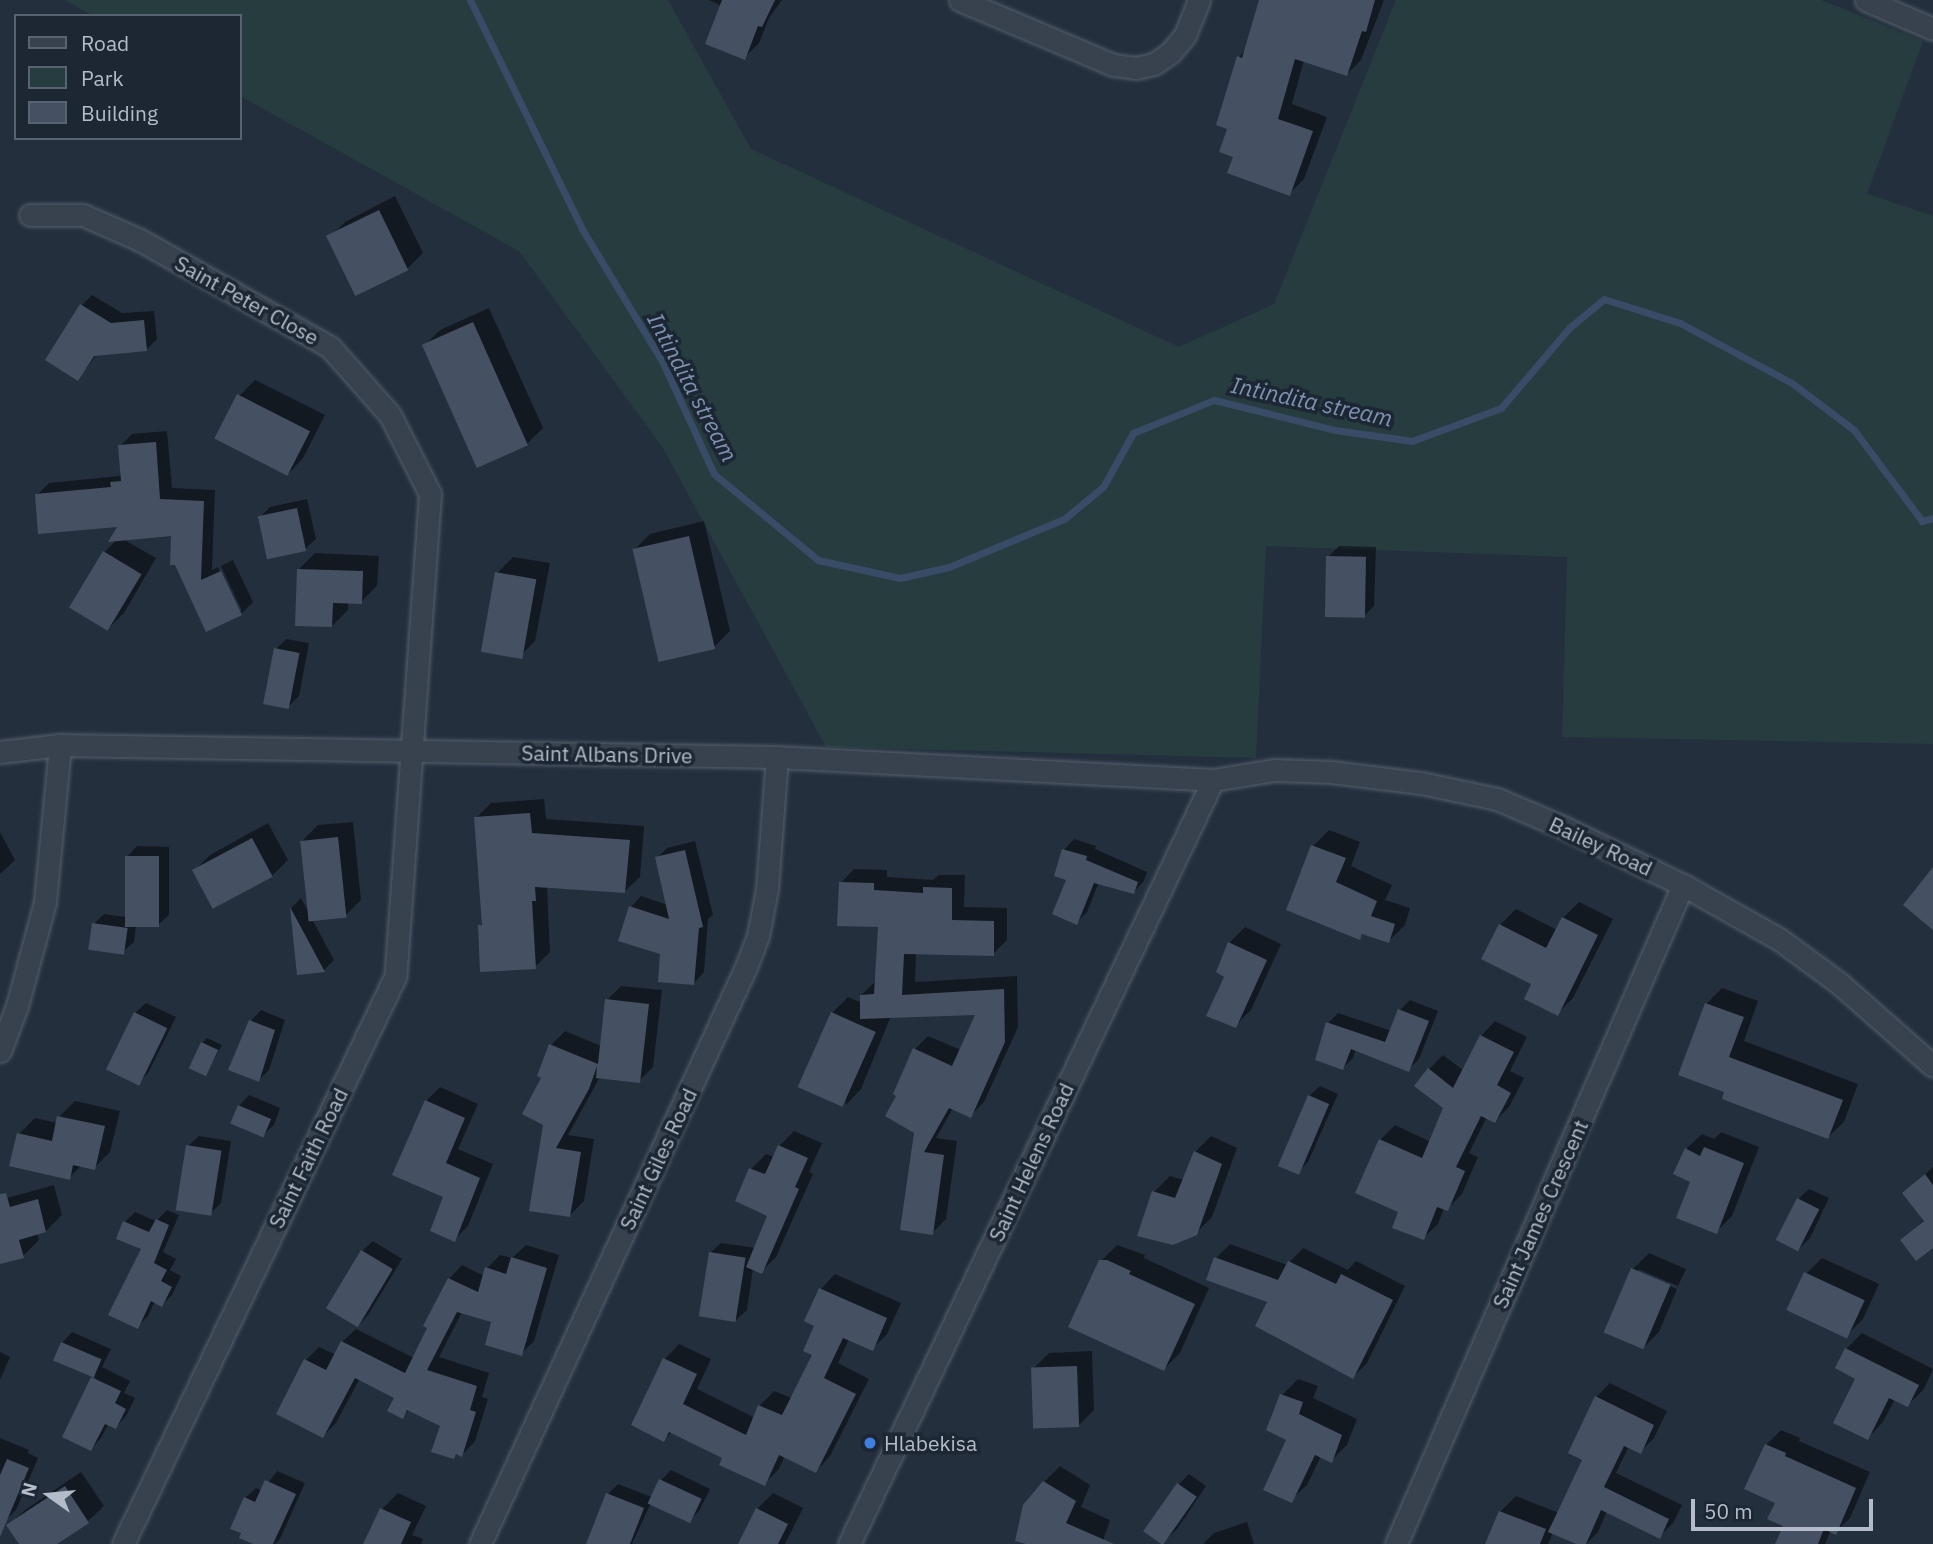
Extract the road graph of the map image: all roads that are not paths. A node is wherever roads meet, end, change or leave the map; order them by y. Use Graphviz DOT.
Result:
graph roads {
  1 [pos="960,0"];
  2 [pos="1199,0"];
  3 [pos="1866,0"];
  4 [pos="1894,6"];
  5 [pos="1933,29"];
  6 [pos="30,215"];
  7 [pos="60,745"];
  8 [pos="411,751"];
  9 [pos="0,752"];
  10 [pos="777,757"];
  11 [pos="1213,779"];
  12 [pos="1683,885"];
  13 [pos="0,1051"];
  14 [pos="1933,1066"];
  15 [pos="123,1544"];
  16 [pos="481,1544"];
  17 [pos="849,1544"];
  18 [pos="1396,1544"];
  1 -- 2 [label="street"];
  3 -- 4 [label="street"];
  4 -- 5 [label="street"];
  6 -- 8 [label="street, Saint Peter Close"];
  7 -- 8 [label="street, Saint Albans Drive"];
  7 -- 9 [label="street, Saint Albans Drive"];
  7 -- 13 [label="street"];
  8 -- 10 [label="street, Saint Albans Drive"];
  8 -- 15 [label="street, Saint Faith Road"];
  10 -- 11 [label="street, Saint Albans Drive"];
  10 -- 16 [label="street, Saint Giles Road"];
  11 -- 12 [label="street, Bailey Road"];
  11 -- 17 [label="street, Saint Helens Road"];
  12 -- 14 [label="street, Bailey Road"];
  12 -- 18 [label="street, Saint James Crescent"];
}
